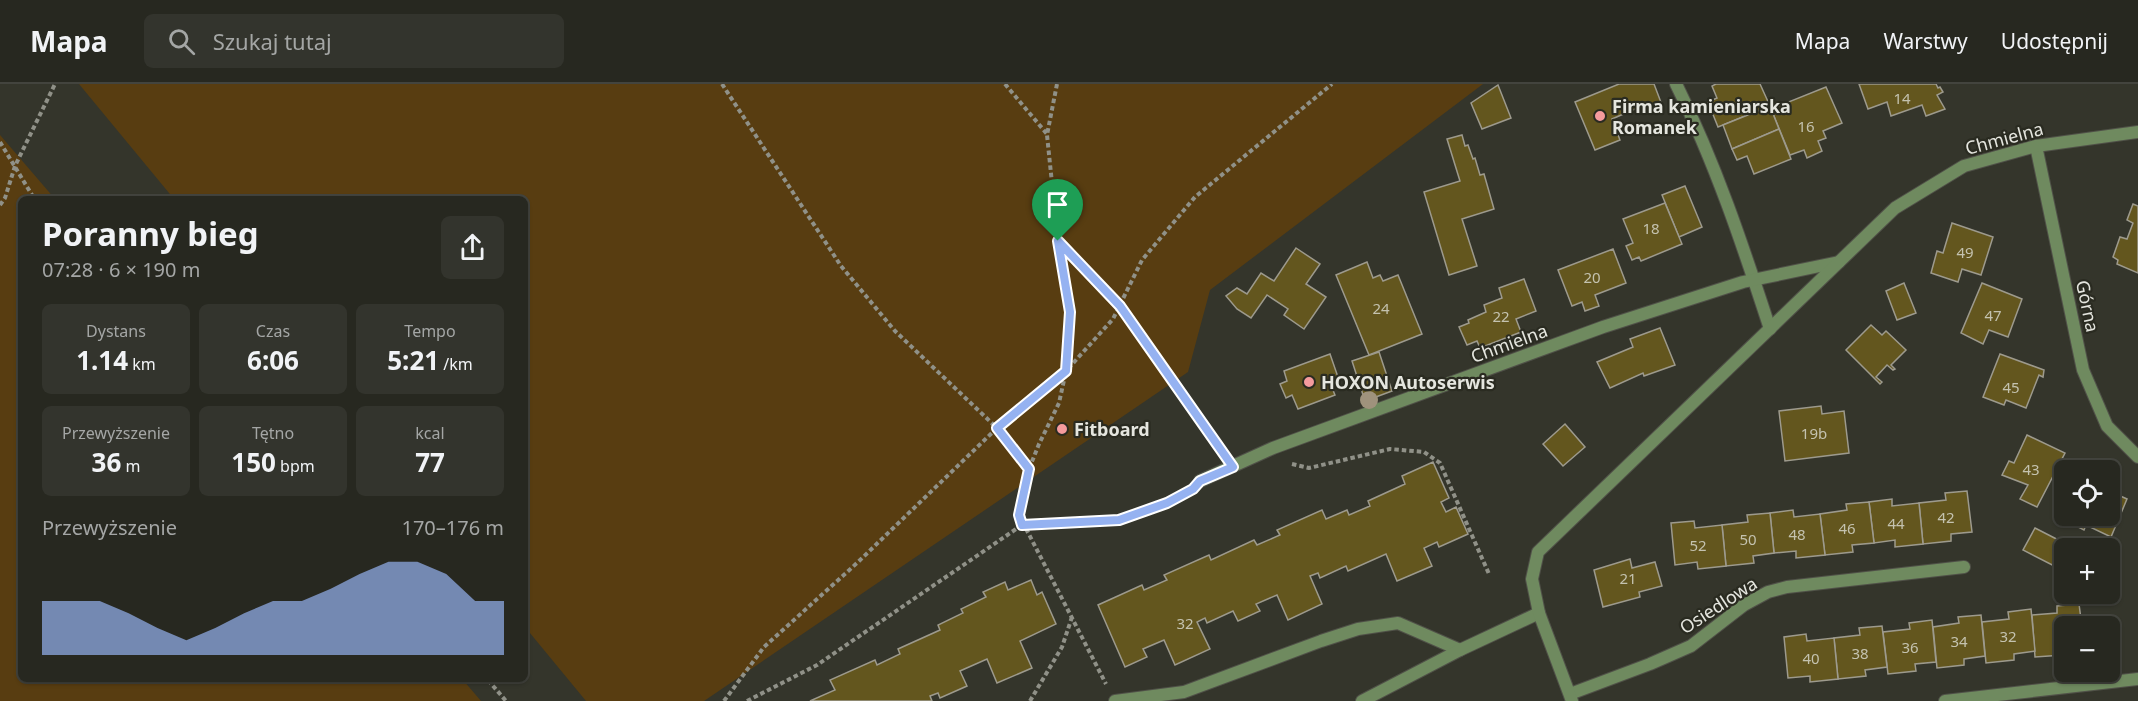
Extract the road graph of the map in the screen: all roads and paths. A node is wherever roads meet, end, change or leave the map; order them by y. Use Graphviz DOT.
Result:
graph roads {
  1 [pos="55,84"];
  2 [pos="722,84"];
  3 [pos="1005,84"];
  4 [pos="1057,84"];
  5 [pos="1332,84"];
  6 [pos="1676,84"];
  7 [pos="2138,132"];
  8 [pos="1047,135"];
  9 [pos="0,142"];
  10 [pos="2036,146"];
  11 [pos="15,166"];
  12 [pos="33,196"];
  13 [pos="0,205"];
  14 [pos="1058,241"];
  15 [pos="1839,262"];
  16 [pos="1754,280"];
  17 [pos="1120,306"];
  18 [pos="1770,329"];
  19 [pos="1066,371"];
  20 [pos="997,428"];
  21 [pos="1260,455"];
  22 [pos="2138,457"];
  23 [pos="1233,467"];
  24 [pos="1029,469"];
  25 [pos="1200,481"];
  26 [pos="1022,525"];
  27 [pos="1964,567"];
  28 [pos="1489,574"];
  29 [pos="1539,613"];
  30 [pos="1072,617"];
  31 [pos="1460,650"];
  32 [pos="1101,676"];
  33 [pos="2138,679"];
  34 [pos="490,682"];
  35 [pos="1571,698"];
  36 [pos="506,701"];
  37 [pos="724,701"];
  38 [pos="747,701"];
  39 [pos="1030,701"];
  40 [pos="1115,701"];
  41 [pos="1362,701"];
  42 [pos="1945,701"];
  1 -- 11 [label="path"];
  2 -- 20 [label="path"];
  3 -- 8 [label="path"];
  4 -- 8 [label="path"];
  5 -- 17 [label="path"];
  6 -- 16 [label="street"];
  7 -- 10 [label="street, Chmielna"];
  8 -- 14 [label="path"];
  9 -- 11 [label="path"];
  10 -- 15 [label="street, Chmielna"];
  10 -- 22 [label="street, Górna"];
  11 -- 12 [label="path"];
  11 -- 13 [label="path"];
  14 -- 17 [label="path"];
  14 -- 19 [label="path"];
  15 -- 16 [label="street, Chmielna"];
  15 -- 18 [label="street, Chmielna"];
  16 -- 18 [label="street"];
  16 -- 21 [label="street, Chmielna"];
  17 -- 19 [label="path"];
  17 -- 23 [label="path"];
  18 -- 29 [label="street, Chmielna"];
  19 -- 20 [label="path"];
  19 -- 24 [label="path"];
  20 -- 24 [label="path"];
  20 -- 37 [label="path"];
  21 -- 23 [label="street, Chmielna"];
  21 -- 28 [label="path"];
  23 -- 25 [label="street, Chmielna"];
  24 -- 26 [label="path"];
  25 -- 26 [label="path"];
  26 -- 30 [label="path"];
  26 -- 38 [label="path"];
  27 -- 35 [label="street, Osiedlowa"];
  29 -- 31 [label="street"];
  29 -- 35 [label="street, Chmielna"];
  30 -- 32 [label="path"];
  30 -- 39 [label="path"];
  31 -- 40 [label="street"];
  31 -- 41 [label="street"];
  33 -- 42 [label="street"];
  34 -- 36 [label="path"];
}
